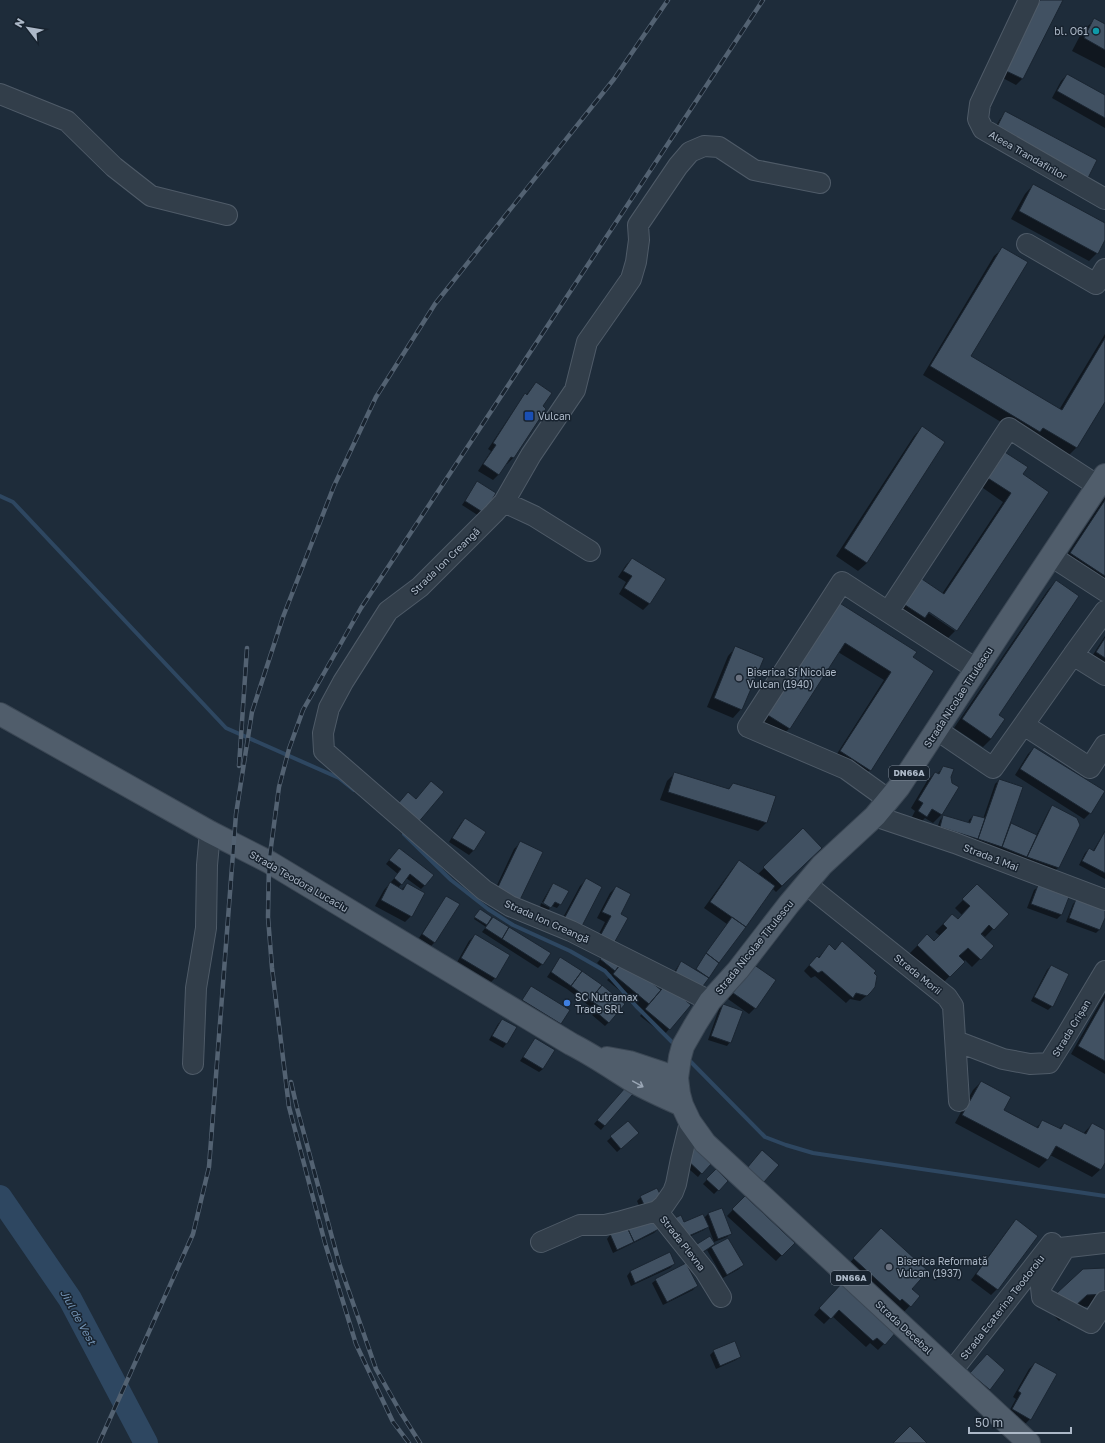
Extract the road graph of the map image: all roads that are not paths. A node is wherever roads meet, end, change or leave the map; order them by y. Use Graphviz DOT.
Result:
graph roads {
  1 [pos="1029,0"];
  2 [pos="0,94"];
  3 [pos="820,183"];
  4 [pos="1102,191"];
  5 [pos="227,215"];
  6 [pos="1027,244"];
  7 [pos="1105,269"];
  8 [pos="1101,481"];
  9 [pos="504,502"];
  10 [pos="590,551"];
  11 [pos="1051,556"];
  12 [pos="1105,591"];
  13 [pos="1105,611"];
  14 [pos="888,612"];
  15 [pos="1073,655"];
  16 [pos="976,669"];
  17 [pos="1105,674"];
  18 [pos="0,714"];
  19 [pos="1024,725"];
  20 [pos="937,730"];
  21 [pos="1105,745"];
  22 [pos="882,808"];
  23 [pos="210,832"];
  24 [pos="806,884"];
  25 [pos="1105,900"];
  26 [pos="1105,971"];
  27 [pos="710,1001"];
  28 [pos="956,1041"];
  29 [pos="594,1056"];
  30 [pos="193,1064"];
  31 [pos="677,1078"];
  32 [pos="959,1101"];
  33 [pos="686,1113"];
  34 [pos="657,1211"];
  35 [pos="541,1242"];
  36 [pos="1105,1243"];
  37 [pos="1055,1247"];
  38 [pos="721,1297"];
  39 [pos="1105,1301"];
  40 [pos="952,1371"];
  41 [pos="1029,1443"];
  1 -- 4 [label="street, Aleea Trandafirilor"];
  2 -- 5 [label="street"];
  3 -- 9 [label="street, Strada Ion Creangă"];
  6 -- 7 [label="street"];
  8 -- 11 [label="main road, Strada Nicolae Titulescu / DN66A"];
  8 -- 14 [label="street"];
  9 -- 10 [label="street"];
  9 -- 27 [label="street, Strada Ion Creangă"];
  11 -- 12 [label="street"];
  11 -- 16 [label="main road, Strada Nicolae Titulescu / DN66A"];
  13 -- 15 [label="street"];
  14 -- 16 [label="street"];
  14 -- 22 [label="street, Strada 1 Mai"];
  15 -- 17 [label="street"];
  15 -- 19 [label="street"];
  16 -- 20 [label="main road, Strada Nicolae Titulescu / DN66A"];
  18 -- 23 [label="main road, Strada Teodora Lucaciu"];
  19 -- 20 [label="street"];
  19 -- 21 [label="street"];
  20 -- 22 [label="main road, Strada Nicolae Titulescu / DN66A"];
  22 -- 24 [label="main road, Strada Nicolae Titulescu / DN66A"];
  22 -- 25 [label="street, Strada 1 Mai"];
  23 -- 29 [label="main road, Strada Teodora Lucaciu"];
  23 -- 30 [label="street"];
  24 -- 27 [label="main road, Strada Nicolae Titulescu / DN66A"];
  24 -- 28 [label="street, Strada Morii"];
  26 -- 28 [label="street, Strada Crișan"];
  27 -- 31 [label="main road, Strada Nicolae Titulescu / DN66A"];
  28 -- 32 [label="street, Strada Morii"];
  29 -- 31 [label="main road, Strada Teodora Lucaciu"];
  29 -- 33 [label="main road, Strada Teodora Lucaciu, one-way"];
  31 -- 33 [label="main road, Strada Nicolae Titulescu / DN66A"];
  33 -- 34 [label="street, Strada Plevna"];
  33 -- 40 [label="main road, Strada Decebal / DN66A"];
  34 -- 35 [label="street"];
  34 -- 38 [label="street, Strada Plevna"];
  36 -- 37 [label="street"];
  37 -- 39 [label="street"];
  37 -- 40 [label="street, Strada Ecaterina Teodoroiu"];
  40 -- 41 [label="main road, Strada Decebal / DN66A"];
}
